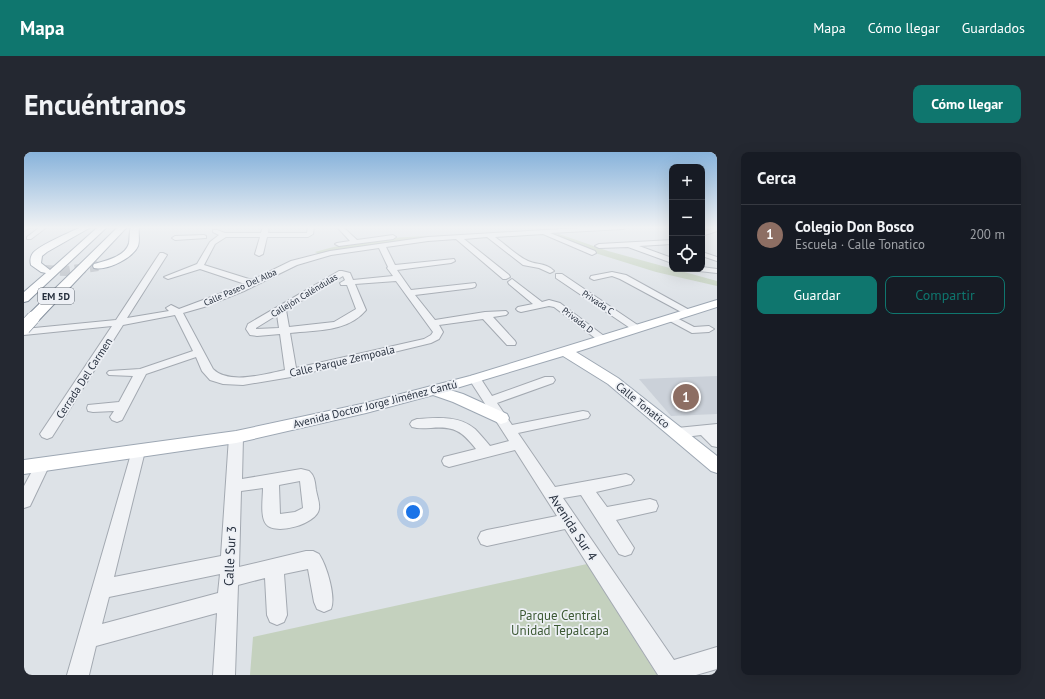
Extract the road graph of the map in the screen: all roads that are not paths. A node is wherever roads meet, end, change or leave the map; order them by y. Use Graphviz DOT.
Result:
graph roads {
  1 [pos="41,251"];
  2 [pos="77,251"];
  3 [pos="99,251"];
  4 [pos="129,251"];
  5 [pos="207,251"];
  6 [pos="323,251"];
  7 [pos="340,251"];
  8 [pos="384,251"];
  9 [pos="475,251"];
  10 [pos="513,251"];
  11 [pos="588,251"];
  12 [pos="642,251"];
  13 [pos="592,253"];
  14 [pos="315,254"];
  15 [pos="163,255"];
  16 [pos="705,255"];
  17 [pos="669,260"];
  18 [pos="717,260"];
  19 [pos="452,261"];
  20 [pos="98,266"];
  21 [pos="200,266"];
  22 [pos="391,268"];
  23 [pos="45,270"];
  24 [pos="705,270"];
  25 [pos="717,272"];
  26 [pos="168,277"];
  27 [pos="398,278"];
  28 [pos="594,278"];
  29 [pos="249,282"];
  30 [pos="352,282"];
  31 [pos="472,284"];
  32 [pos="409,293"];
  33 [pos="24,298"];
  34 [pos="540,305"];
  35 [pos="715,306"];
  36 [pos="177,307"];
  37 [pos="281,308"];
  38 [pos="521,308"];
  39 [pos="688,312"];
  40 [pos="503,313"];
  41 [pos="485,315"];
  42 [pos="671,318"];
  43 [pos="122,319"];
  44 [pos="27,323"];
  45 [pos="434,323"];
  46 [pos="637,328"];
  47 [pos="709,329"];
  48 [pos="284,331"];
  49 [pos="24,332"];
  50 [pos="603,339"];
  51 [pos="510,343"];
  52 [pos="565,351"];
  53 [pos="198,353"];
  54 [pos="141,372"];
  55 [pos="113,373"];
  56 [pos="291,373"];
  57 [pos="475,379"];
  58 [pos="549,380"];
  59 [pos="433,390"];
  60 [pos="490,401"];
  61 [pos="93,408"];
  62 [pos="583,415"];
  63 [pos="417,424"];
  64 [pos="710,430"];
  65 [pos="510,431"];
  66 [pos="677,433"];
  67 [pos="47,434"];
  68 [pos="236,437"];
  69 [pos="717,442"];
  70 [pos="138,451"];
  71 [pos="486,451"];
  72 [pos="450,461"];
  73 [pos="42,464"];
  74 [pos="717,466"];
  75 [pos="24,467"];
  76 [pos="271,480"];
  77 [pos="626,480"];
  78 [pos="234,486"];
  79 [pos="585,488"];
  80 [pos="552,494"];
  81 [pos="24,501"];
  82 [pos="650,506"];
  83 [pos="603,515"];
  84 [pos="569,521"];
  85 [pos="487,538"];
  86 [pos="625,548"];
  87 [pos="274,567"];
  88 [pos="229,571"];
  89 [pos="101,589"];
  90 [pos="228,601"];
  91 [pos="324,602"];
  92 [pos="277,615"];
  93 [pos="88,638"];
  94 [pos="717,658"];
  95 [pos="670,674"];
  96 [pos="78,675"];
  97 [pos="224,675"];
  1 -- 23 [label="highway"];
  2 -- 33 [label="highway, EM 5D"];
  3 -- 44 [label="highway, EM 5D"];
  4 -- 20 [label="highway"];
  5 -- 21 [label="street"];
  6 -- 14 [label="street, Calle Paseo Del Alba"];
  7 -- 14 [label="street, Calle Paseo Del Alba"];
  8 -- 22 [label="street"];
  9 -- 34 [label="street"];
  10 -- 46 [label="street, Privada C"];
  11 -- 13 [label="street"];
  12 -- 17 [label="street"];
  14 -- 29 [label="street, Calle Paseo Del Alba"];
  15 -- 43 [label="street, Cerrada Del Carmen"];
  16 -- 18 [label="street"];
  19 -- 22 [label="street"];
  21 -- 26 [label="street"];
  21 -- 29 [label="street"];
  22 -- 27 [label="street"];
  24 -- 25 [label="street"];
  27 -- 30 [label="street"];
  27 -- 32 [label="street"];
  28 -- 39 [label="street"];
  29 -- 36 [label="street, Calle Paseo Del Alba"];
  30 -- 37 [label="street, Callejón Caléndulas"];
  30 -- 48 [label="street, Callejón Caléndulas"];
  31 -- 32 [label="street"];
  32 -- 45 [label="street"];
  34 -- 38 [label="street, Privada D"];
  34 -- 50 [label="street, Privada D"];
  35 -- 39 [label="main road, Avenida Doctor Jorge Jiménez Cantú"];
  36 -- 43 [label="street, Calle Paseo Del Alba"];
  36 -- 53 [label="street, Calle Parque Zempoala"];
  37 -- 48 [label="street"];
  37 -- 48 [label="street, Callejón Caléndulas"];
  39 -- 42 [label="main road, Avenida Doctor Jorge Jiménez Cantú"];
  40 -- 41 [label="street"];
  41 -- 45 [label="street"];
  41 -- 51 [label="street"];
  42 -- 46 [label="main road, Avenida Doctor Jorge Jiménez Cantú"];
  42 -- 47 [label="street"];
  43 -- 44 [label="street, Calle Paseo Del Alba"];
  43 -- 49 [label="street, Calle Paseo Del Alba"];
  43 -- 67 [label="street, Cerrada Del Carmen"];
  45 -- 56 [label="street, Calle Parque Zempoala"];
  46 -- 50 [label="main road, Avenida Doctor Jorge Jiménez Cantú"];
  48 -- 56 [label="street"];
  50 -- 52 [label="main road, Avenida Doctor Jorge Jiménez Cantú"];
  52 -- 57 [label="main road, Avenida Doctor Jorge Jiménez Cantú"];
  52 -- 66 [label="main road, Calle Tonatico"];
  53 -- 54 [label="street"];
  53 -- 56 [label="street, Calle Parque Zempoala"];
  54 -- 55 [label="street"];
  54 -- 61 [label="street"];
  57 -- 59 [label="main road, Avenida Doctor Jorge Jiménez Cantú"];
  57 -- 60 [label="street, Avenida Sur 4"];
  58 -- 60 [label="street"];
  59 -- 65 [label="main road"];
  59 -- 68 [label="main road, Avenida Doctor Jorge Jiménez Cantú"];
  60 -- 65 [label="street, Avenida Sur 4"];
  62 -- 65 [label="street"];
  63 -- 71 [label="street"];
  64 -- 66 [label="street"];
  64 -- 69 [label="street"];
  65 -- 71 [label="street"];
  65 -- 80 [label="street, Avenida Sur 4"];
  66 -- 74 [label="main road, Calle Tonatico"];
  68 -- 70 [label="main road, Avenida Doctor Jorge Jiménez Cantú"];
  68 -- 78 [label="street, Calle Sur 3"];
  70 -- 73 [label="main road, Avenida Doctor Jorge Jiménez Cantú"];
  70 -- 89 [label="street"];
  71 -- 72 [label="street"];
  73 -- 75 [label="main road, Avenida Doctor Jorge Jiménez Cantú"];
  73 -- 81 [label="street"];
  76 -- 78 [label="street"];
  77 -- 79 [label="street"];
  78 -- 88 [label="street, Calle Sur 3"];
  79 -- 80 [label="street"];
  79 -- 83 [label="street"];
  80 -- 84 [label="street, Avenida Sur 4"];
  82 -- 83 [label="street"];
  83 -- 86 [label="street"];
  84 -- 85 [label="street"];
  84 -- 95 [label="street, Avenida Sur 4"];
  87 -- 88 [label="street"];
  87 -- 91 [label="street"];
  87 -- 92 [label="street"];
  88 -- 89 [label="street"];
  88 -- 90 [label="street, Calle Sur 3"];
  89 -- 93 [label="street"];
  90 -- 93 [label="street"];
  90 -- 97 [label="street, Calle Sur 3"];
  93 -- 96 [label="street"];
  94 -- 95 [label="street"];
}
